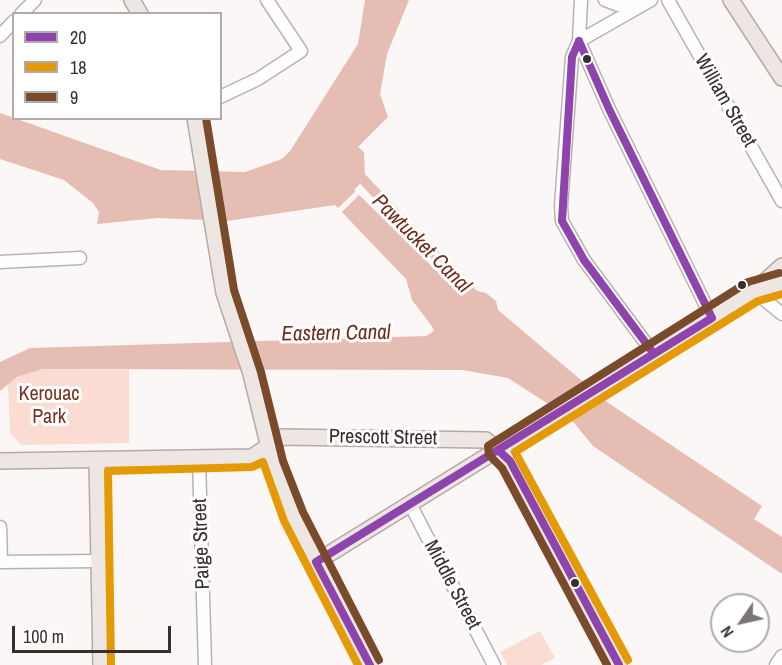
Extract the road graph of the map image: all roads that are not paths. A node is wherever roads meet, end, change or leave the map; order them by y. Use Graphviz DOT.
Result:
graph roads {
  1 [pos="35,0"];
  2 [pos="267,0"];
  3 [pos="581,0"];
  4 [pos="604,0"];
  5 [pos="651,0"];
  6 [pos="668,0"];
  7 [pos="731,0"];
  8 [pos="639,6"];
  9 [pos="23,12"];
  10 [pos="12,23"];
  11 [pos="0,36"];
  12 [pos="579,41"];
  13 [pos="782,78"];
  14 [pos="222,97"];
  15 [pos="195,120"];
  16 [pos="782,201"];
  17 [pos="80,258"];
  18 [pos="0,262"];
  19 [pos="782,266"];
  20 [pos="782,283"];
  21 [pos="754,291"];
  22 [pos="782,314"];
  23 [pos="712,318"];
  24 [pos="654,354"];
  25 [pos="268,446"];
  26 [pos="498,450"];
  27 [pos="200,459"];
  28 [pos="0,461"];
  29 [pos="97,461"];
  30 [pos="410,504"];
  31 [pos="0,527"];
  32 [pos="98,561"];
  33 [pos="1,562"];
  34 [pos="316,562"];
  35 [pos="782,656"];
  36 [pos="101,665"];
  37 [pos="205,665"];
  38 [pos="370,665"];
  39 [pos="494,665"];
  40 [pos="619,665"];
  41 [pos="776,665"];
  1 -- 9 [label="street"];
  2 -- 14 [label="street"];
  3 -- 12 [label="street"];
  4 -- 8 [label="street"];
  5 -- 8 [label="street"];
  6 -- 16 [label="street, William Street"];
  7 -- 13 [label="main road"];
  8 -- 12 [label="street"];
  10 -- 11 [label="street"];
  12 -- 23 [label="street"];
  12 -- 24 [label="street"];
  15 -- 25 [label="main road"];
  17 -- 18 [label="street"];
  19 -- 21 [label="main road"];
  20 -- 21 [label="main road"];
  21 -- 22 [label="street"];
  21 -- 23 [label="main road"];
  23 -- 24 [label="main road"];
  24 -- 26 [label="main road"];
  25 -- 26 [label="main road, Prescott Street"];
  25 -- 27 [label="main road, Prescott Street"];
  25 -- 34 [label="main road"];
  26 -- 30 [label="main road"];
  26 -- 40 [label="main road"];
  27 -- 29 [label="main road, Prescott Street"];
  27 -- 37 [label="street, Paige Street"];
  28 -- 29 [label="main road, Prescott Street"];
  29 -- 32 [label="main road"];
  30 -- 34 [label="main road"];
  30 -- 39 [label="street, Middle Street"];
  31 -- 33 [label="street"];
  32 -- 33 [label="street"];
  32 -- 36 [label="main road"];
  34 -- 38 [label="main road"];
  35 -- 41 [label="street"];
}
